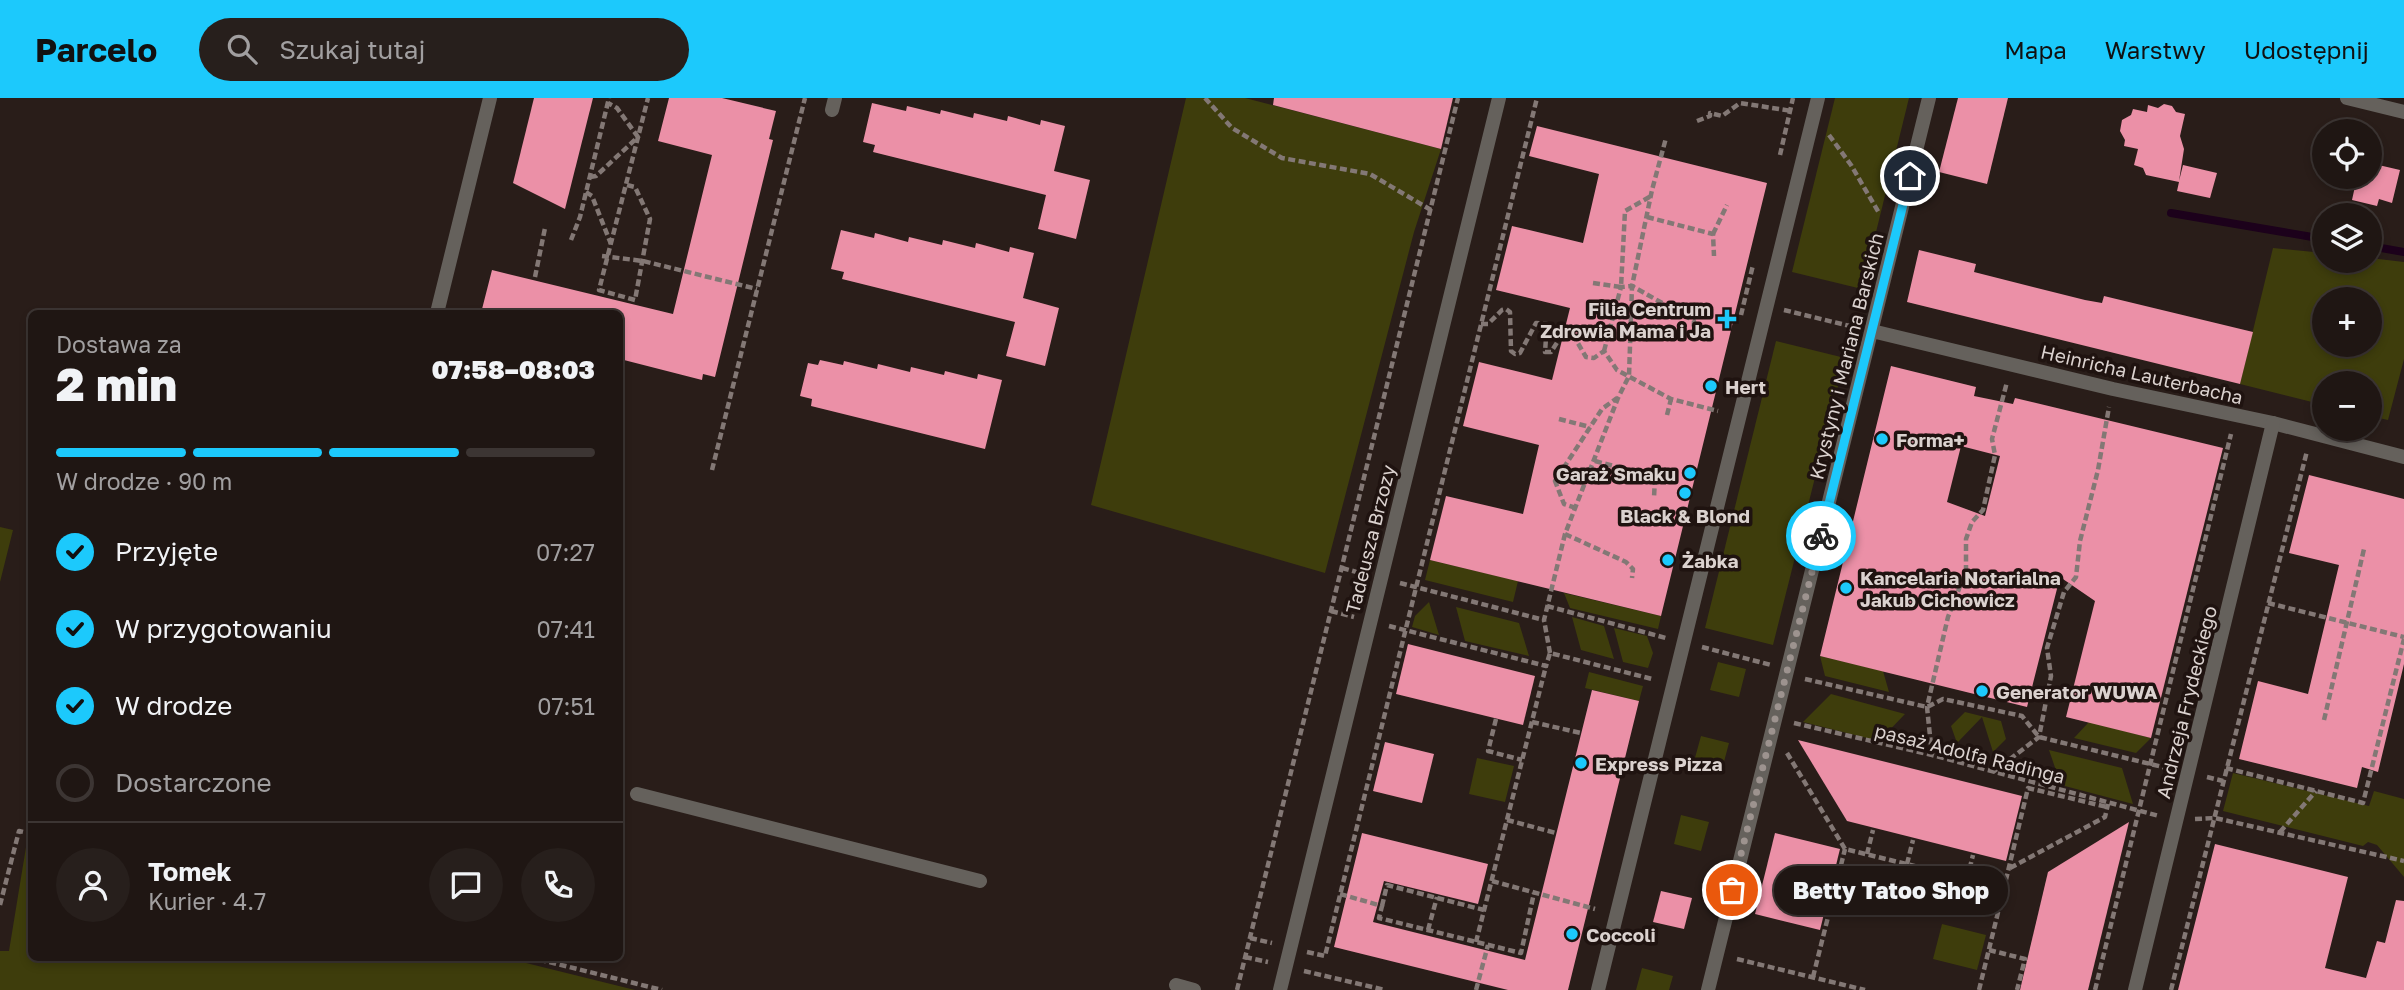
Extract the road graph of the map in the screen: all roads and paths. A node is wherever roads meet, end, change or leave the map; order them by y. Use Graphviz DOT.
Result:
graph roads {
  1 [pos="490,98"];
  2 [pos="648,98"];
  3 [pos="804,98"];
  4 [pos="1205,98"];
  5 [pos="1458,98"];
  6 [pos="1499,98"];
  7 [pos="1537,98"];
  8 [pos="1818,98"];
  9 [pos="1929,98"];
  10 [pos="2347,98"];
  11 [pos="608,100"];
  12 [pos="2404,112"];
  13 [pos="1813,117"];
  14 [pos="1697,121"];
  15 [pos="638,137"];
  16 [pos="1666,138"];
  17 [pos="590,177"];
  18 [pos="626,185"];
  19 [pos="586,192"];
  20 [pos="1652,196"];
  21 [pos="1727,205"];
  22 [pos="1431,209"];
  23 [pos="1647,217"];
  24 [pos="1897,227"];
  25 [pos="545,228"];
  26 [pos="1713,234"];
  27 [pos="571,240"];
  28 [pos="612,245"];
  29 [pos="602,256"];
  30 [pos="1714,256"];
  31 [pos="609,257"];
  32 [pos="643,261"];
  33 [pos="535,277"];
  34 [pos="1593,282"];
  35 [pos="1632,286"];
  36 [pos="1621,287"];
  37 [pos="757,289"];
  38 [pos="1768,306"];
  39 [pos="438,310"];
  40 [pos="1480,324"];
  41 [pos="1871,331"];
  42 [pos="1693,336"];
  43 [pos="1604,351"];
  44 [pos="2011,364"];
  45 [pos="1629,376"];
  46 [pos="2113,389"];
  47 [pos="1618,398"];
  48 [pos="1671,399"];
  49 [pos="1718,411"];
  50 [pos="1667,415"];
  51 [pos="2235,416"];
  52 [pos="1559,419"];
  53 [pos="2273,423"];
  54 [pos="1590,427"];
  55 [pos="2312,433"];
  56 [pos="2343,441"];
  57 [pos="2404,457"];
  58 [pos="1595,461"];
  59 [pos="712,470"];
  60 [pos="1654,498"];
  61 [pos="1576,508"];
  62 [pos="1565,534"];
  63 [pos="2364,549"];
  64 [pos="1342,568"];
  65 [pos="1380,578"];
  66 [pos="1632,578"];
  67 [pos="1414,587"];
  68 [pos="2268,603"];
  69 [pos="1547,606"];
  70 [pos="1331,611"];
  71 [pos="1544,620"];
  72 [pos="1370,621"];
  73 [pos="2347,623"];
  74 [pos="1404,630"];
  75 [pos="2404,638"];
  76 [pos="1685,643"];
  77 [pos="1549,653"];
  78 [pos="1546,666"];
  79 [pos="1788,670"];
  80 [pos="1652,679"];
  81 [pos="1927,707"];
  82 [pos="1496,719"];
  83 [pos="2324,720"];
  84 [pos="1532,722"];
  85 [pos="1793,723"];
  86 [pos="1581,733"];
  87 [pos="2039,737"];
  88 [pos="1786,752"];
  89 [pos="1932,755"];
  90 [pos="1522,760"];
  91 [pos="2151,764"];
  92 [pos="2226,768"];
  93 [pos="1993,772"];
  94 [pos="2189,773"];
  95 [pos="2223,781"];
  96 [pos="2316,791"];
  97 [pos="637,794"];
  98 [pos="2108,804"];
  99 [pos="2139,811"];
  100 [pos="2223,819"];
  101 [pos="1507,820"];
  102 [pos="1873,830"];
  103 [pos="2280,832"];
  104 [pos="28,833"];
  105 [pos="1556,833"];
  106 [pos="1913,841"];
  107 [pos="1845,849"];
  108 [pos="1867,854"];
  109 [pos="1973,855"];
  110 [pos="2404,861"];
  111 [pos="1907,864"];
  112 [pos="2009,868"];
  113 [pos="1967,879"];
  114 [pos="980,881"];
  115 [pos="1492,881"];
  116 [pos="2004,888"];
  117 [pos="1535,893"];
  118 [pos="1340,894"];
  119 [pos="1437,897"];
  120 [pos="0,905"];
  121 [pos="1382,906"];
  122 [pos="1595,909"];
  123 [pos="1484,910"];
  124 [pos="1428,930"];
  125 [pos="1476,942"];
  126 [pos="1488,945"];
  127 [pos="1290,947"];
  128 [pos="1989,950"];
  129 [pos="1245,957"];
  130 [pos="1737,959"];
  131 [pos="545,961"];
  132 [pos="1285,967"];
  133 [pos="1813,977"];
  134 [pos="1176,985"];
  135 [pos="662,990"];
  136 [pos="1194,990"];
  137 [pos="1237,990"];
  138 [pos="1280,990"];
  139 [pos="1385,990"];
  140 [pos="1476,990"];
  141 [pos="1598,990"];
  142 [pos="1707,990"];
  143 [pos="1865,990"];
  144 [pos="1979,990"];
  145 [pos="2017,990"];
  146 [pos="2095,990"];
  147 [pos="2135,990"];
  148 [pos="2171,990"];
  1 -- 39 [label="street"];
  2 -- 15 [label="path"];
  3 -- 37 [label="path"];
  4 -- 22 [label="path"];
  5 -- 22 [label="path"];
  6 -- 65 [label="street, Tadeusza Brzozy"];
  7 -- 40 [label="path"];
  8 -- 13 [label="street"];
  9 -- 24 [label="street, Krystyny i Mariana Barskich"];
  10 -- 12 [label="street"];
  11 -- 15 [label="path"];
  11 -- 17 [label="path"];
  13 -- 14 [label="path"];
  13 -- 24 [label="path"];
  13 -- 38 [label="street"];
  15 -- 17 [label="path"];
  15 -- 18 [label="path"];
  16 -- 20 [label="path"];
  17 -- 19 [label="path"];
  18 -- 28 [label="path"];
  18 -- 32 [label="path"];
  19 -- 27 [label="path"];
  19 -- 28 [label="path"];
  20 -- 23 [label="path"];
  20 -- 36 [label="path"];
  21 -- 26 [label="path"];
  22 -- 64 [label="path"];
  23 -- 26 [label="path"];
  23 -- 35 [label="path"];
  24 -- 41 [label="street, Krystyny i Mariana Barskich"];
  25 -- 33 [label="path"];
  26 -- 30 [label="path"];
  28 -- 31 [label="path"];
  29 -- 31 [label="path"];
  31 -- 32 [label="path"];
  31 -- 32 [label="path"];
  32 -- 37 [label="path"];
  34 -- 36 [label="path"];
  35 -- 36 [label="path"];
  35 -- 42 [label="path"];
  35 -- 45 [label="path"];
  36 -- 43 [label="path"];
  37 -- 59 [label="path"];
  38 -- 41 [label="path"];
  38 -- 76 [label="street"];
  40 -- 43 [label="path"];
  40 -- 67 [label="path"];
  41 -- 44 [label="street, Heinricha Lauterbacha"];
  41 -- 79 [label="street, Krystyny i Mariana Barskich"];
  43 -- 45 [label="path"];
  44 -- 46 [label="street, Heinricha Lauterbacha"];
  44 -- 81 [label="path"];
  45 -- 47 [label="path"];
  45 -- 48 [label="path"];
  46 -- 51 [label="street, Heinricha Lauterbacha"];
  46 -- 87 [label="path"];
  47 -- 54 [label="path"];
  47 -- 58 [label="path"];
  48 -- 49 [label="path"];
  48 -- 50 [label="path"];
  51 -- 53 [label="street, Heinricha Lauterbacha"];
  51 -- 91 [label="path"];
  52 -- 54 [label="path"];
  53 -- 55 [label="street, Heinricha Lauterbacha"];
  53 -- 94 [label="street, Andrzeja Frydeckiego"];
  54 -- 61 [label="path"];
  55 -- 68 [label="path"];
  56 -- 57 [label="street, Heinricha Lauterbacha"];
  58 -- 60 [label="path"];
  58 -- 61 [label="path"];
  61 -- 62 [label="path"];
  62 -- 66 [label="path"];
  62 -- 69 [label="path"];
  63 -- 73 [label="path"];
  64 -- 65 [label="path"];
  64 -- 70 [label="path"];
  65 -- 67 [label="path"];
  65 -- 72 [label="street, Tadeusza Brzozy"];
  67 -- 71 [label="path"];
  67 -- 74 [label="path"];
  68 -- 73 [label="path"];
  68 -- 92 [label="path"];
  69 -- 71 [label="path"];
  69 -- 76 [label="path, pasaż Adolfa Radinga"];
  70 -- 72 [label="path"];
  70 -- 129 [label="path"];
  71 -- 77 [label="path"];
  72 -- 74 [label="path"];
  72 -- 127 [label="street, Tadeusza Brzozy"];
  73 -- 75 [label="path"];
  73 -- 83 [label="path"];
  74 -- 78 [label="path"];
  74 -- 118 [label="path"];
  75 -- 96 [label="path"];
  76 -- 79 [label="path, pasaż Adolfa Radinga"];
  76 -- 141 [label="street"];
  77 -- 78 [label="path"];
  77 -- 80 [label="path"];
  78 -- 84 [label="path"];
  79 -- 81 [label="path, pasaż Adolfa Radinga"];
  79 -- 142 [label="street, Krystyny i Mariana Barskich"];
  81 -- 87 [label="path, pasaż Adolfa Radinga"];
  81 -- 89 [label="path"];
  82 -- 90 [label="path"];
  84 -- 86 [label="path"];
  84 -- 90 [label="path"];
  85 -- 89 [label="path, pasaż Adolfa Radinga"];
  87 -- 91 [label="path, pasaż Adolfa Radinga"];
  87 -- 93 [label="path"];
  88 -- 107 [label="path"];
  89 -- 93 [label="path, pasaż Adolfa Radinga"];
  90 -- 101 [label="path"];
  91 -- 94 [label="path, pasaż Adolfa Radinga"];
  91 -- 99 [label="path"];
  92 -- 95 [label="path"];
  92 -- 96 [label="path"];
  93 -- 98 [label="path, pasaż Adolfa Radinga"];
  94 -- 95 [label="path, pasaż Adolfa Radinga"];
  94 -- 147 [label="street, Andrzeja Frydeckiego"];
  95 -- 148 [label="path"];
  96 -- 103 [label="path"];
  97 -- 114 [label="street"];
  98 -- 99 [label="path, pasaż Adolfa Radinga"];
  98 -- 112 [label="path"];
  98 -- 112 [label="path"];
  99 -- 146 [label="path"];
  100 -- 103 [label="path"];
  101 -- 105 [label="path"];
  101 -- 115 [label="path"];
  102 -- 108 [label="path"];
  103 -- 110 [label="path"];
  104 -- 120 [label="path"];
  106 -- 111 [label="path"];
  107 -- 108 [label="path"];
  107 -- 133 [label="path"];
  108 -- 111 [label="path"];
  109 -- 113 [label="path"];
  111 -- 113 [label="path"];
  112 -- 116 [label="path"];
  113 -- 116 [label="path"];
  115 -- 117 [label="path"];
  115 -- 123 [label="path"];
  116 -- 128 [label="path"];
  117 -- 122 [label="path"];
  117 -- 126 [label="path"];
  118 -- 121 [label="path"];
  118 -- 127 [label="path"];
  119 -- 121 [label="path"];
  119 -- 123 [label="path"];
  119 -- 124 [label="path"];
  121 -- 124 [label="path"];
  123 -- 125 [label="path"];
  124 -- 125 [label="path"];
  125 -- 126 [label="path"];
  126 -- 140 [label="path"];
  127 -- 132 [label="street, Tadeusza Brzozy"];
  128 -- 144 [label="path"];
  128 -- 145 [label="path"];
  129 -- 132 [label="path"];
  129 -- 137 [label="path"];
  130 -- 133 [label="path"];
  131 -- 135 [label="path"];
  132 -- 138 [label="street, Tadeusza Brzozy"];
  132 -- 139 [label="path"];
  133 -- 143 [label="path"];
  134 -- 136 [label="street"];
}
